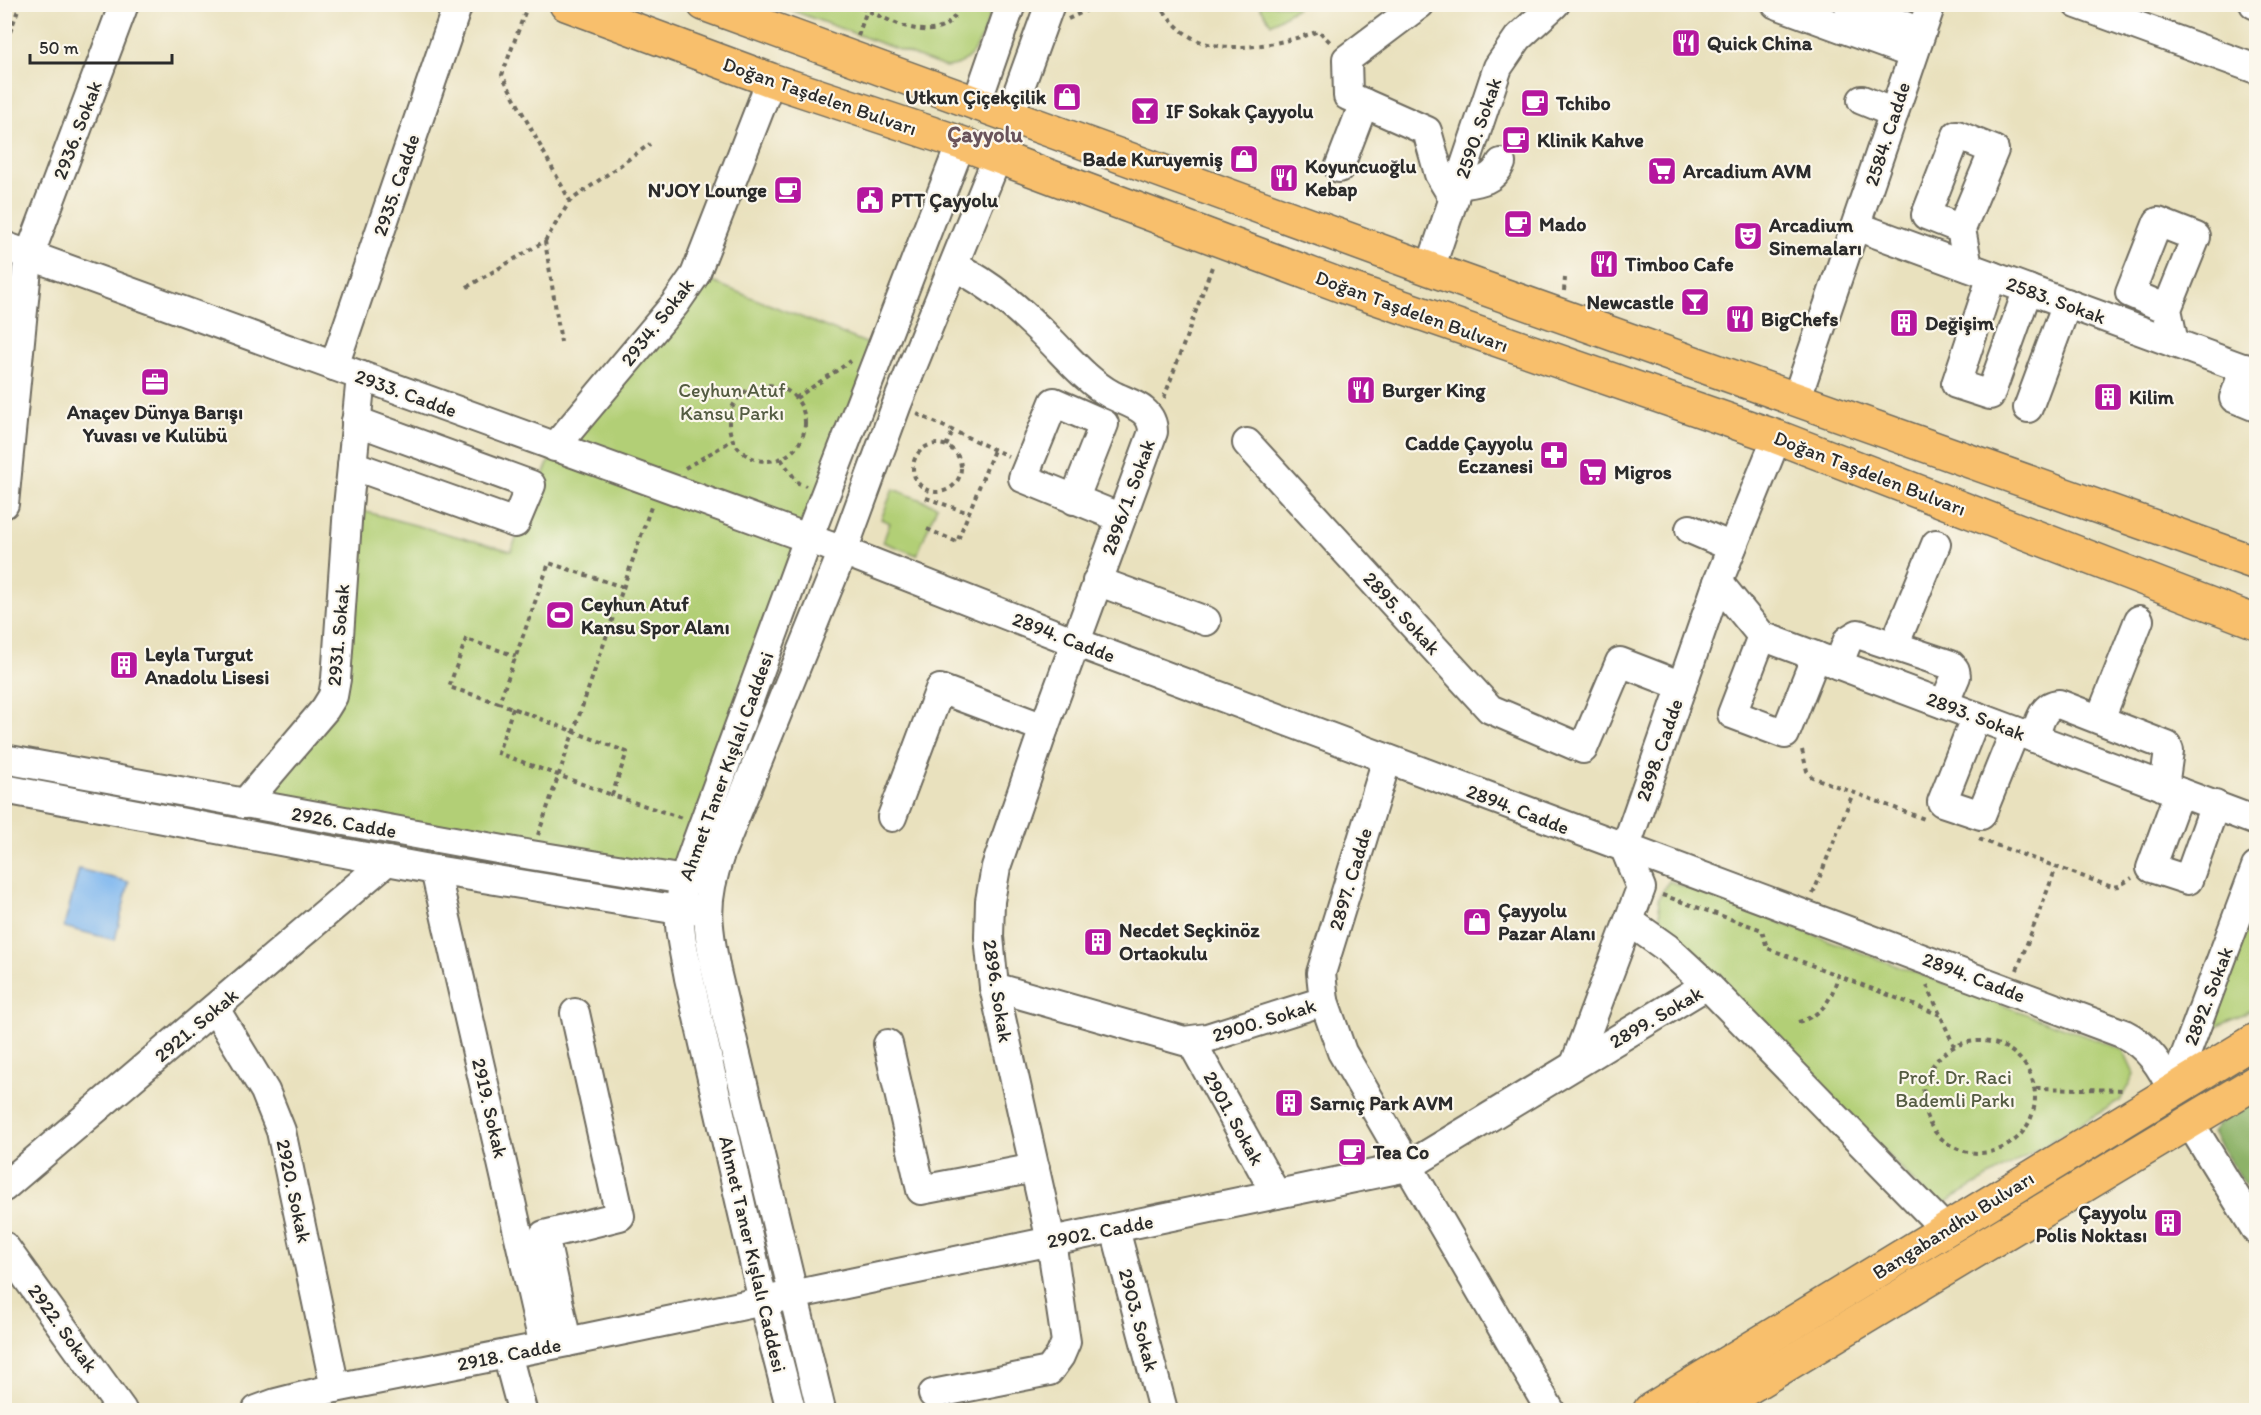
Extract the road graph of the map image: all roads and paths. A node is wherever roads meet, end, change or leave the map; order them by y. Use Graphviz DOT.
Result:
graph roads {
  1 [pos="20,4"];
  2 [pos="124,4"];
  3 [pos="458,4"];
  4 [pos="528,4"];
  5 [pos="566,4"];
  6 [pos="704,4"];
  7 [pos="853,4"];
  8 [pos="960,4"];
  9 [pos="1011,4"];
  10 [pos="1100,4"];
  11 [pos="1158,4"];
  12 [pos="1420,4"];
  13 [pos="1555,4"];
  14 [pos="1776,4"];
  15 [pos="1848,4"];
  16 [pos="1931,4"];
  17 [pos="2077,4"];
  18 [pos="1058,12"];
  19 [pos="1917,43"];
  20 [pos="4,49"];
  21 [pos="1347,58"];
  22 [pos="2256,69"];
  23 [pos="771,80"];
  24 [pos="1862,100"];
  25 [pos="1364,103"];
  26 [pos="976,105"];
  27 [pos="1894,113"];
  28 [pos="1009,117"];
  29 [pos="961,143"];
  30 [pos="650,144"];
  31 [pos="998,158"];
  32 [pos="1501,163"];
  33 [pos="1339,168"];
  34 [pos="1456,192"];
  35 [pos="570,201"];
  36 [pos="1856,226"];
  37 [pos="1961,229"];
  38 [pos="545,241"];
  39 [pos="1221,242"];
  40 [pos="17,251"];
  41 [pos="954,267"];
  42 [pos="1430,269"];
  43 [pos="1980,272"];
  44 [pos="1565,278"];
  45 [pos="467,286"];
  46 [pos="2028,289"];
  47 [pos="1564,295"];
  48 [pos="2067,303"];
  49 [pos="2167,309"];
  50 [pos="561,342"];
  51 [pos="2174,342"];
  52 [pos="334,366"];
  53 [pos="2251,370"];
  54 [pos="871,375"];
  55 [pos="361,376"];
  56 [pos="796,398"];
  57 [pos="423,399"];
  58 [pos="1796,400"];
  59 [pos="897,405"];
  60 [pos="2256,406"];
  61 [pos="2028,408"];
  62 [pos="356,421"];
  63 [pos="1153,426"];
  64 [pos="953,431"];
  65 [pos="1777,437"];
  66 [pos="733,440"];
  67 [pos="413,441"];
  68 [pos="1247,443"];
  69 [pos="946,446"];
  70 [pos="555,447"];
  71 [pos="994,450"];
  72 [pos="781,459"];
  73 [pos="352,465"];
  74 [pos="1028,465"];
  75 [pos="403,483"];
  76 [pos="658,484"];
  77 [pos="929,490"];
  78 [pos="826,494"];
  79 [pos="1074,500"];
  80 [pos="4,504"];
  81 [pos="969,513"];
  82 [pos="1121,518"];
  83 [pos="1690,529"];
  84 [pos="927,530"];
  85 [pos="808,539"];
  86 [pos="1936,544"];
  87 [pos="1732,547"];
  88 [pos="843,551"];
  89 [pos="2256,563"];
  90 [pos="1097,581"];
  91 [pos="1718,582"];
  92 [pos="623,587"];
  93 [pos="2139,620"];
  94 [pos="1206,621"];
  95 [pos="2256,622"];
  96 [pos="1762,636"];
  97 [pos="1075,642"];
  98 [pos="1894,646"];
  99 [pos="516,656"];
  100 [pos="1827,661"];
  101 [pos="1682,686"];
  102 [pos="499,703"];
  103 [pos="1944,704"];
  104 [pos="513,708"];
  105 [pos="1976,716"];
  106 [pos="2100,719"];
  107 [pos="1044,728"];
  108 [pos="574,731"];
  109 [pos="2024,734"];
  110 [pos="4,759"];
  111 [pos="1387,759"];
  112 [pos="558,776"];
  113 [pos="4,789"];
  114 [pos="2171,789"];
  115 [pos="1853,793"];
  116 [pos="612,795"];
  117 [pos="244,804"];
  118 [pos="2215,805"];
  119 [pos="892,817"];
  120 [pos="2256,821"];
  121 [pos="702,825"];
  122 [pos="1625,849"];
  123 [pos="531,855"];
  124 [pos="387,861"];
  125 [pos="2256,867"];
  126 [pos="2056,868"];
  127 [pos="435,870"];
  128 [pos="698,880"];
  129 [pos="1641,888"];
  130 [pos="693,909"];
  131 [pos="1806,914"];
  132 [pos="1629,921"];
  133 [pos="1913,954"];
  134 [pos="1838,976"];
  135 [pos="1707,985"];
  136 [pos="994,987"];
  137 [pos="2009,990"];
  138 [pos="1324,1001"];
  139 [pos="215,1009"];
  140 [pos="575,1012"];
  141 [pos="1940,1015"];
  142 [pos="1798,1022"];
  143 [pos="2256,1040"];
  144 [pos="1191,1041"];
  145 [pos="888,1044"];
  146 [pos="1954,1046"];
  147 [pos="1575,1064"];
  148 [pos="2256,1083"];
  149 [pos="2036,1089"];
  150 [pos="2127,1090"];
  151 [pos="2172,1091"];
  152 [pos="2190,1123"];
  153 [pos="1407,1167"];
  154 [pos="1035,1168"];
  155 [pos="4,1187"];
  156 [pos="1276,1194"];
  157 [pos="1115,1228"];
  158 [pos="1945,1229"];
  159 [pos="2256,1230"];
  160 [pos="1051,1241"];
  161 [pos="4,1246"];
  162 [pos="793,1294"];
  163 [pos="763,1302"];
  164 [pos="556,1344"];
  165 [pos="507,1354"];
  166 [pos="335,1388"];
  167 [pos="933,1394"];
  168 [pos="122,1410"];
  169 [pos="257,1410"];
  170 [pos="522,1410"];
  171 [pos="791,1410"];
  172 [pos="821,1410"];
  173 [pos="1163,1410"];
  174 [pos="1550,1410"];
  175 [pos="1650,1410"];
  176 [pos="1711,1410"];
  1 -- 20 [label="path"];
  2 -- 40 [label="street, 2936. Sokak"];
  3 -- 52 [label="street, 2935. Cadde"];
  4 -- 35 [label="path"];
  5 -- 23 [label="main road, Doğan Taşdelen Bulvarı"];
  6 -- 26 [label="main road"];
  7 -- 8 [label="path"];
  9 -- 26 [label="street"];
  10 -- 18 [label="path"];
  11 -- 21 [label="path"];
  12 -- 21 [label="street"];
  13 -- 34 [label="street, 2590. Sokak"];
  14 -- 19 [label="street"];
  15 -- 19 [label="street"];
  16 -- 19 [label="street, 2584. Cadde"];
  17 -- 22 [label="street"];
  18 -- 28 [label="street"];
  19 -- 27 [label="street, 2584. Cadde"];
  21 -- 25 [label="street"];
  23 -- 29 [label="main road, Doğan Taşdelen Bulvarı"];
  23 -- 70 [label="street, 2934. Sokak"];
  24 -- 27 [label="street"];
  25 -- 33 [label="street"];
  25 -- 34 [label="street"];
  26 -- 28 [label="main road"];
  27 -- 36 [label="street, 2584. Cadde"];
  28 -- 42 [label="main road"];
  29 -- 31 [label="main road, Doğan Taşdelen Bulvarı"];
  29 -- 54 [label="street, Ahmet Taner Kışlalı Caddesi"];
  30 -- 35 [label="path"];
  31 -- 39 [label="main road, Doğan Taşdelen Bulvarı"];
  31 -- 41 [label="street, Ahmet Taner Kışlalı Caddesi"];
  32 -- 34 [label="street"];
  34 -- 42 [label="street, 2590. Sokak"];
  35 -- 38 [label="path"];
  36 -- 43 [label="street, 2583. Sokak"];
  36 -- 58 [label="street, 2584. Cadde"];
  37 -- 43 [label="street"];
  38 -- 45 [label="path"];
  38 -- 50 [label="path"];
  39 -- 63 [label="path"];
  39 -- 65 [label="main road, Doğan Taşdelen Bulvarı"];
  40 -- 52 [label="street, 2933. Cadde"];
  40 -- 80 [label="street, 2936. Sokak"];
  41 -- 59 [label="street, Ahmet Taner Kışlalı Caddesi"];
  41 -- 63 [label="street, 2896/1. Sokak"];
  42 -- 58 [label="main road"];
  43 -- 46 [label="street, 2583. Sokak"];
  43 -- 46 [label="street"];
  44 -- 47 [label="path"];
  46 -- 48 [label="street, 2583. Sokak"];
  48 -- 51 [label="street, 2583. Sokak"];
  48 -- 61 [label="street"];
  49 -- 51 [label="street"];
  51 -- 53 [label="street, 2583. Sokak"];
  52 -- 55 [label="street, 2933. Cadde"];
  53 -- 60 [label="street"];
  54 -- 56 [label="path"];
  54 -- 78 [label="street, Ahmet Taner Kışlalı Caddesi"];
  55 -- 57 [label="street, 2933. Cadde"];
  55 -- 62 [label="street, 2931. Sokak"];
  56 -- 66 [label="path"];
  56 -- 72 [label="path"];
  57 -- 67 [label="street"];
  57 -- 70 [label="street, 2933. Cadde"];
  58 -- 89 [label="main road"];
  59 -- 64 [label="path"];
  59 -- 88 [label="street, Ahmet Taner Kışlalı Caddesi"];
  62 -- 67 [label="street"];
  62 -- 73 [label="street, 2931. Sokak"];
  63 -- 82 [label="street, 2896/1. Sokak"];
  64 -- 69 [label="path"];
  64 -- 71 [label="path"];
  65 -- 87 [label="street, 2898. Cadde"];
  65 -- 95 [label="main road, Doğan Taşdelen Bulvarı"];
  66 -- 72 [label="path"];
  66 -- 76 [label="path"];
  67 -- 75 [label="street"];
  67 -- 75 [label="street"];
  68 -- 101 [label="street, 2895. Sokak"];
  69 -- 77 [label="path"];
  69 -- 77 [label="path"];
  70 -- 76 [label="street, 2933. Cadde"];
  71 -- 74 [label="path"];
  71 -- 81 [label="path"];
  72 -- 78 [label="path"];
  73 -- 75 [label="street"];
  73 -- 117 [label="street, 2931. Sokak"];
  74 -- 79 [label="street"];
  74 -- 79 [label="street"];
  76 -- 85 [label="street, 2933. Cadde"];
  76 -- 92 [label="path"];
  77 -- 81 [label="path"];
  78 -- 85 [label="street, Ahmet Taner Kışlalı Caddesi"];
  79 -- 82 [label="street"];
  81 -- 84 [label="path"];
  82 -- 90 [label="street, 2896/1. Sokak"];
  83 -- 87 [label="street"];
  85 -- 88 [label="street, 2894. Cadde"];
  85 -- 121 [label="street, Ahmet Taner Kışlalı Caddesi"];
  86 -- 98 [label="street"];
  87 -- 91 [label="street, 2898. Cadde"];
  88 -- 97 [label="street, 2894. Cadde"];
  88 -- 128 [label="street, Ahmet Taner Kışlalı Caddesi"];
  90 -- 94 [label="street"];
  90 -- 97 [label="street, 2896/1. Sokak"];
  91 -- 96 [label="street"];
  91 -- 101 [label="street, 2898. Cadde"];
  92 -- 99 [label="path"];
  92 -- 108 [label="path"];
  93 -- 106 [label="street"];
  96 -- 100 [label="street, 2893. Sokak"];
  96 -- 100 [label="street"];
  97 -- 107 [label="street, 2896. Sokak"];
  97 -- 111 [label="street, 2894. Cadde"];
  98 -- 100 [label="street"];
  98 -- 103 [label="street"];
  99 -- 102 [label="path"];
  99 -- 102 [label="path"];
  100 -- 103 [label="street, 2893. Sokak"];
  101 -- 122 [label="street, 2898. Cadde"];
  102 -- 104 [label="path"];
  103 -- 105 [label="street, 2893. Sokak"];
  104 -- 108 [label="path"];
  104 -- 112 [label="path"];
  105 -- 109 [label="street, 2893. Sokak"];
  105 -- 109 [label="street"];
  106 -- 109 [label="street"];
  106 -- 114 [label="street"];
  107 -- 119 [label="street"];
  107 -- 136 [label="street, 2896. Sokak"];
  108 -- 112 [label="path"];
  108 -- 116 [label="path"];
  109 -- 114 [label="street, 2893. Sokak"];
  110 -- 117 [label="street, 2926. Cadde"];
  111 -- 122 [label="street, 2894. Cadde"];
  111 -- 138 [label="street, 2897. Cadde"];
  112 -- 116 [label="path"];
  112 -- 123 [label="path"];
  113 -- 124 [label="street, 2926. Cadde"];
  114 -- 118 [label="street, 2893. Sokak"];
  114 -- 118 [label="street"];
  115 -- 131 [label="path"];
  116 -- 121 [label="path"];
  117 -- 123 [label="street, 2926. Cadde"];
  118 -- 120 [label="street, 2893. Sokak"];
  121 -- 128 [label="street, Ahmet Taner Kışlalı Caddesi"];
  122 -- 129 [label="street"];
  122 -- 131 [label="street, 2894. Cadde"];
  123 -- 128 [label="street, 2926. Cadde"];
  124 -- 127 [label="street, 2926. Cadde"];
  124 -- 139 [label="street, 2921. Sokak"];
  125 -- 151 [label="street, 2892. Sokak"];
  126 -- 137 [label="path"];
  127 -- 130 [label="street, 2926. Cadde"];
  127 -- 164 [label="street, 2919. Sokak"];
  128 -- 130 [label="street, Ahmet Taner Kışlalı Caddesi"];
  129 -- 132 [label="street"];
  129 -- 134 [label="path"];
  130 -- 162 [label="street, Ahmet Taner Kışlalı Caddesi"];
  130 -- 163 [label="street, Ahmet Taner Kışlalı Caddesi"];
  131 -- 133 [label="street, 2894. Cadde"];
  132 -- 135 [label="street"];
  132 -- 147 [label="street"];
  133 -- 137 [label="street, 2894. Cadde"];
  133 -- 141 [label="path"];
  134 -- 141 [label="path"];
  134 -- 142 [label="path"];
  135 -- 147 [label="street, 2899. Sokak"];
  135 -- 158 [label="street, 2899. Sokak"];
  136 -- 144 [label="street, 2900. Sokak"];
  136 -- 154 [label="street, 2896. Sokak"];
  137 -- 151 [label="street, 2894. Cadde"];
  138 -- 144 [label="street, 2900. Sokak"];
  138 -- 153 [label="street, 2900. Sokak"];
  139 -- 155 [label="street, 2921. Sokak"];
  139 -- 166 [label="street, 2920. Sokak"];
  140 -- 164 [label="street"];
  141 -- 146 [label="path"];
  143 -- 151 [label="main road, Bangabandhu Bulvarı"];
  144 -- 156 [label="street, 2901. Sokak"];
  145 -- 154 [label="street"];
  146 -- 149 [label="path"];
  146 -- 149 [label="path"];
  147 -- 153 [label="street, 2899. Sokak"];
  148 -- 152 [label="main road, Bangabandhu Bulvarı"];
  149 -- 150 [label="path"];
  151 -- 152 [label="main road"];
  151 -- 158 [label="main road, Bangabandhu Bulvarı"];
  152 -- 159 [label="street"];
  152 -- 176 [label="main road, Bangabandhu Bulvarı"];
  153 -- 156 [label="street, 2902. Cadde"];
  153 -- 174 [label="street, 2900. Sokak"];
  154 -- 160 [label="street, 2896. Sokak"];
  156 -- 157 [label="street, 2902. Cadde"];
  157 -- 160 [label="street, 2902. Cadde"];
  157 -- 173 [label="street, 2903. Sokak"];
  158 -- 175 [label="main road, Bangabandhu Bulvarı"];
  160 -- 162 [label="street, 2902. Cadde"];
  160 -- 167 [label="street, 2896. Sokak"];
  161 -- 168 [label="street, 2922. Sokak"];
  162 -- 163 [label="street, 2902. Cadde"];
  162 -- 172 [label="street, Ahmet Taner Kışlalı Caddesi"];
  163 -- 164 [label="street, 2918. Cadde"];
  163 -- 171 [label="street, Ahmet Taner Kışlalı Caddesi"];
  164 -- 165 [label="street, 2918. Cadde"];
  165 -- 166 [label="street, 2918. Cadde"];
  165 -- 170 [label="street"];
  166 -- 169 [label="street, 2918. Cadde"];
}
